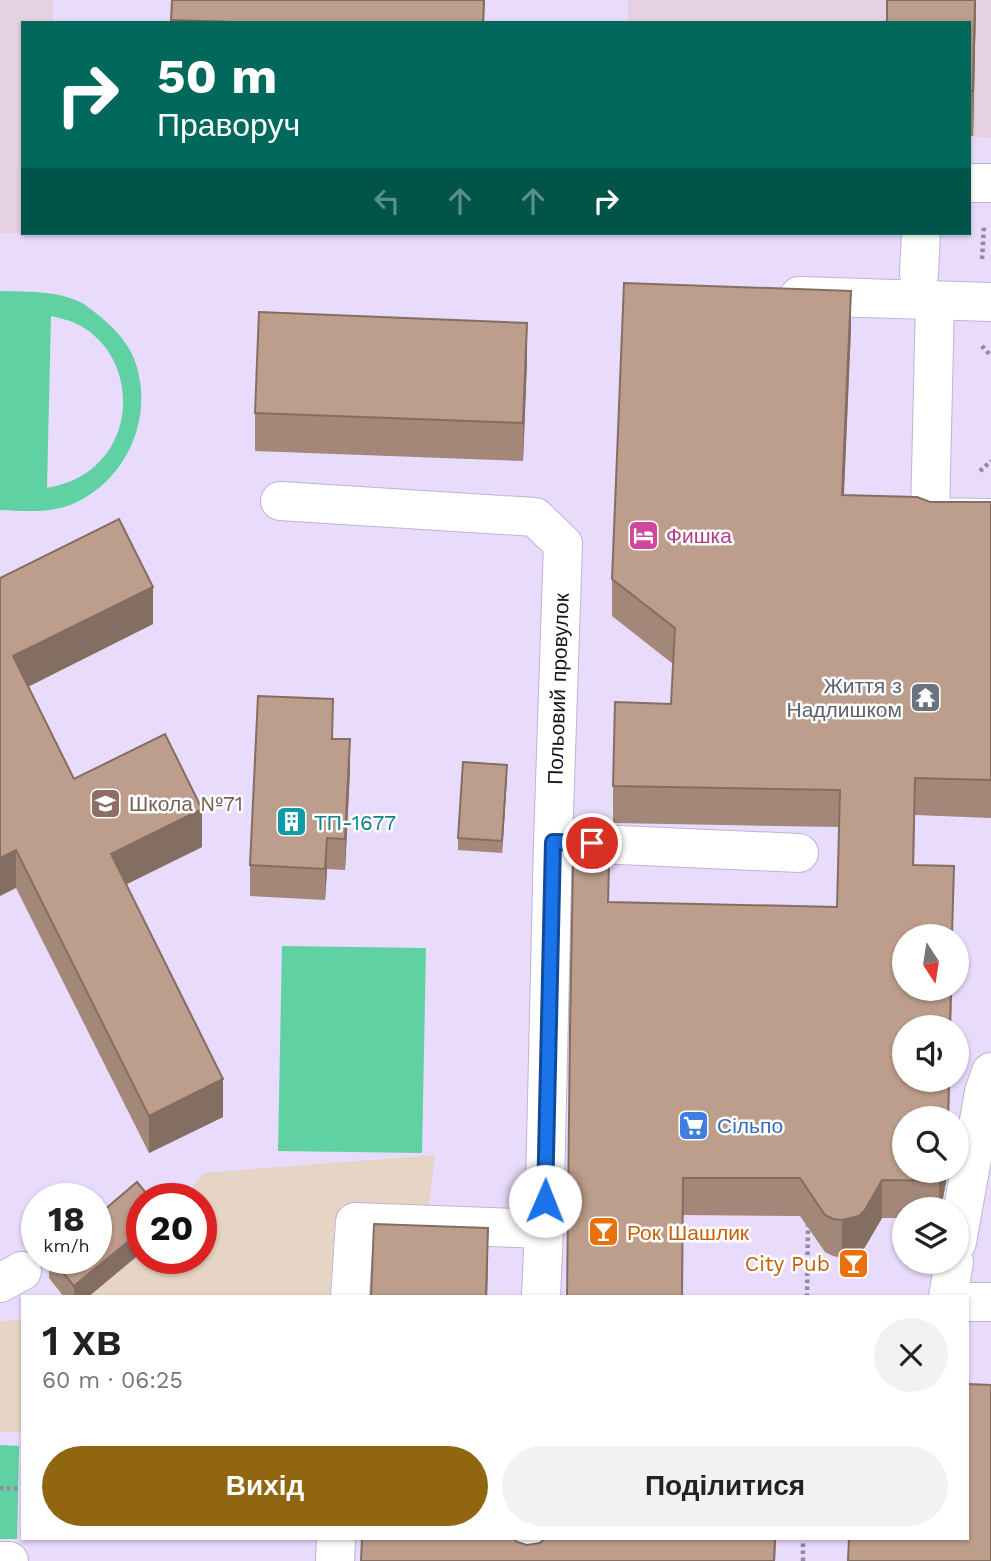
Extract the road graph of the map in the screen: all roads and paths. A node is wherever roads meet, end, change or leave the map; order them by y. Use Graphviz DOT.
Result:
graph roads {
  1 [pos="971,183"];
  2 [pos="991,183"];
  3 [pos="921,235"];
  4 [pos="927,287"];
  5 [pos="768,296"];
  6 [pos="991,302"];
  7 [pos="280,501"];
  8 [pos="991,518"];
  9 [pos="553,842"];
  10 [pos="799,853"];
  11 [pos="991,1072"];
  12 [pos="965,1197"];
  13 [pos="808,1216"];
  14 [pos="544,1229"];
  15 [pos="952,1274"];
  16 [pos="350,1295"];
  17 [pos="541,1295"];
  18 [pos="807,1295"];
  19 [pos="948,1295"];
  20 [pos="969,1302"];
  21 [pos="991,1302"];
  22 [pos="0,1488"];
  23 [pos="21,1489"];
  24 [pos="336,1540"];
  25 [pos="530,1540"];
  26 [pos="803,1540"];
  27 [pos="0,1560"];
  28 [pos="9,1561"];
  29 [pos="335,1561"];
  30 [pos="529,1561"];
  31 [pos="803,1561"];
  1 -- 2 [label="lane"];
  3 -- 4 [label="lane"];
  4 -- 5 [label="lane"];
  4 -- 6 [label="lane"];
  4 -- 8 [label="lane"];
  7 -- 9 [label="lane, Польовий провулок"];
  9 -- 10 [label="lane"];
  9 -- 14 [label="lane, Польовий провулок"];
  11 -- 12 [label="lane"];
  13 -- 18 [label="path"];
  14 -- 16 [label="lane"];
  14 -- 17 [label="lane, Польовий провулок"];
  15 -- 19 [label="lane"];
  20 -- 21 [label="lane"];
  22 -- 23 [label="path"];
  24 -- 29 [label="lane"];
  25 -- 30 [label="lane"];
  26 -- 31 [label="path"];
  27 -- 28 [label="lane"];
}
